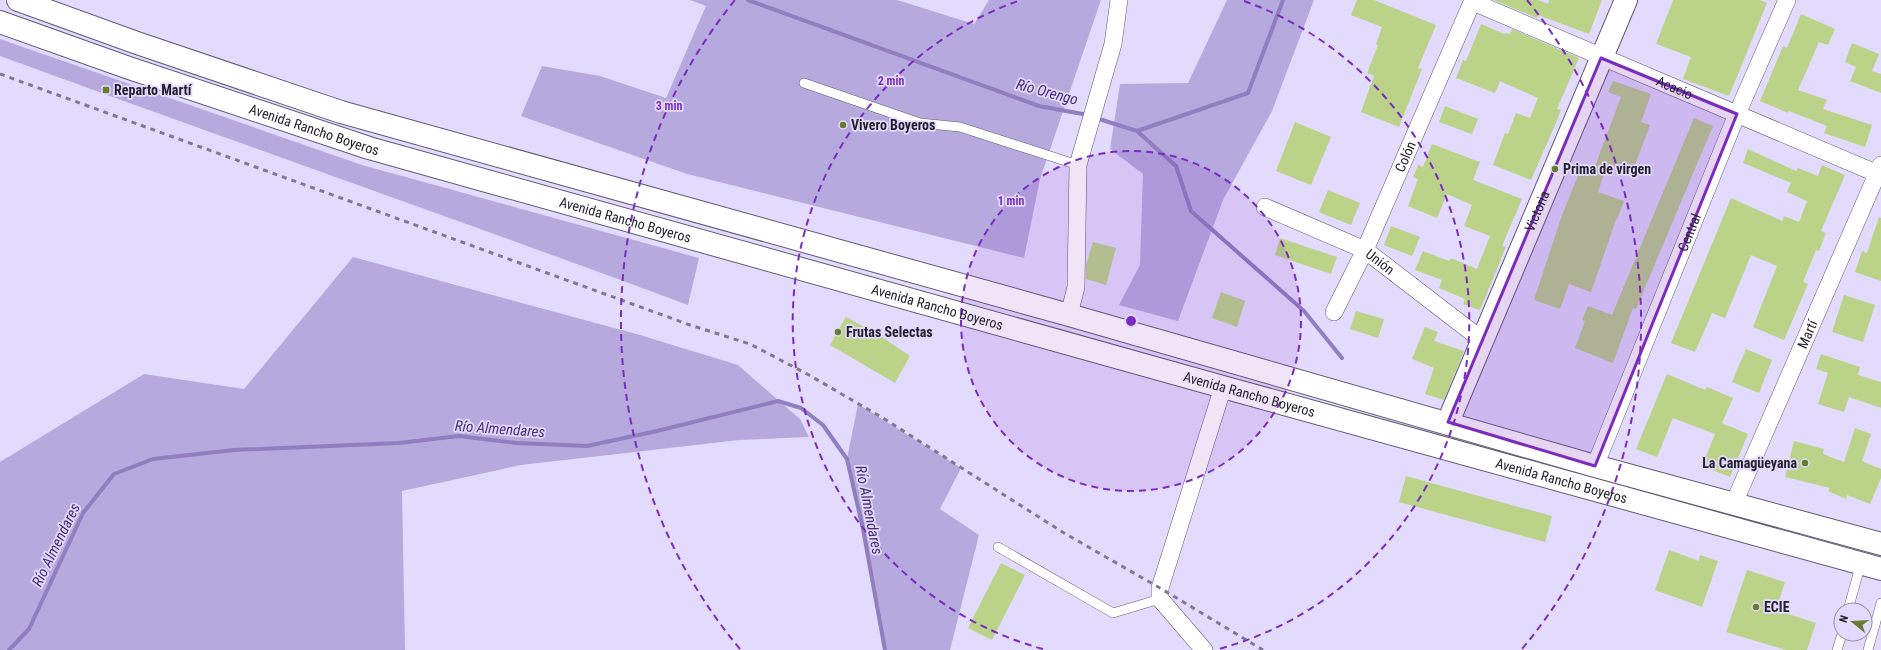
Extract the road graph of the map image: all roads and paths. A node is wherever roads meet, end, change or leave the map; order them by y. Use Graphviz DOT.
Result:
graph roads {
  1 [pos="18,0"];
  2 [pos="1119,0"];
  3 [pos="1626,0"];
  4 [pos="1787,0"];
  5 [pos="1473,1"];
  6 [pos="0,22"];
  7 [pos="1601,58"];
  8 [pos="804,83"];
  9 [pos="1737,114"];
  10 [pos="1078,165"];
  11 [pos="1879,170"];
  12 [pos="1265,207"];
  13 [pos="1365,250"];
  14 [pos="1334,312"];
  15 [pos="1069,315"];
  16 [pos="1482,340"];
  17 [pos="1223,387"];
  18 [pos="1448,422"];
  19 [pos="1595,466"];
  20 [pos="1734,504"];
  21 [pos="1879,540"];
  22 [pos="998,547"];
  23 [pos="1871,566"];
  24 [pos="1160,599"];
  25 [pos="1852,602"];
  26 [pos="1881,602"];
  27 [pos="1204,650"];
  28 [pos="1868,650"];
  1 -- 15 [label="main road, Avenida Rancho Boyeros"];
  2 -- 10 [label="street"];
  3 -- 7 [label="main road, Victoria"];
  4 -- 9 [label="street, Central"];
  5 -- 7 [label="street, Acacio"];
  5 -- 13 [label="street, Colón"];
  6 -- 17 [label="main road, Avenida Rancho Boyeros"];
  7 -- 9 [label="street, Acacio"];
  7 -- 16 [label="main road, Victoria"];
  8 -- 10 [label="lane"];
  9 -- 11 [label="street, Acacio"];
  9 -- 19 [label="street, Central"];
  10 -- 15 [label="street"];
  11 -- 20 [label="street, Martí"];
  12 -- 13 [label="street, Unión"];
  13 -- 14 [label="street, Colón"];
  13 -- 16 [label="street, Unión"];
  15 -- 18 [label="main road, Avenida Rancho Boyeros"];
  16 -- 18 [label="main road, Victoria"];
  17 -- 23 [label="main road, Avenida Rancho Boyeros"];
  17 -- 24 [label="street"];
  18 -- 19 [label="main road, Avenida Rancho Boyeros"];
  19 -- 20 [label="main road, Avenida Rancho Boyeros"];
  20 -- 21 [label="main road, Avenida Rancho Boyeros"];
  22 -- 24 [label="lane"];
  23 -- 25 [label="lane"];
  24 -- 27 [label="street"];
  26 -- 28 [label="lane"];
}
